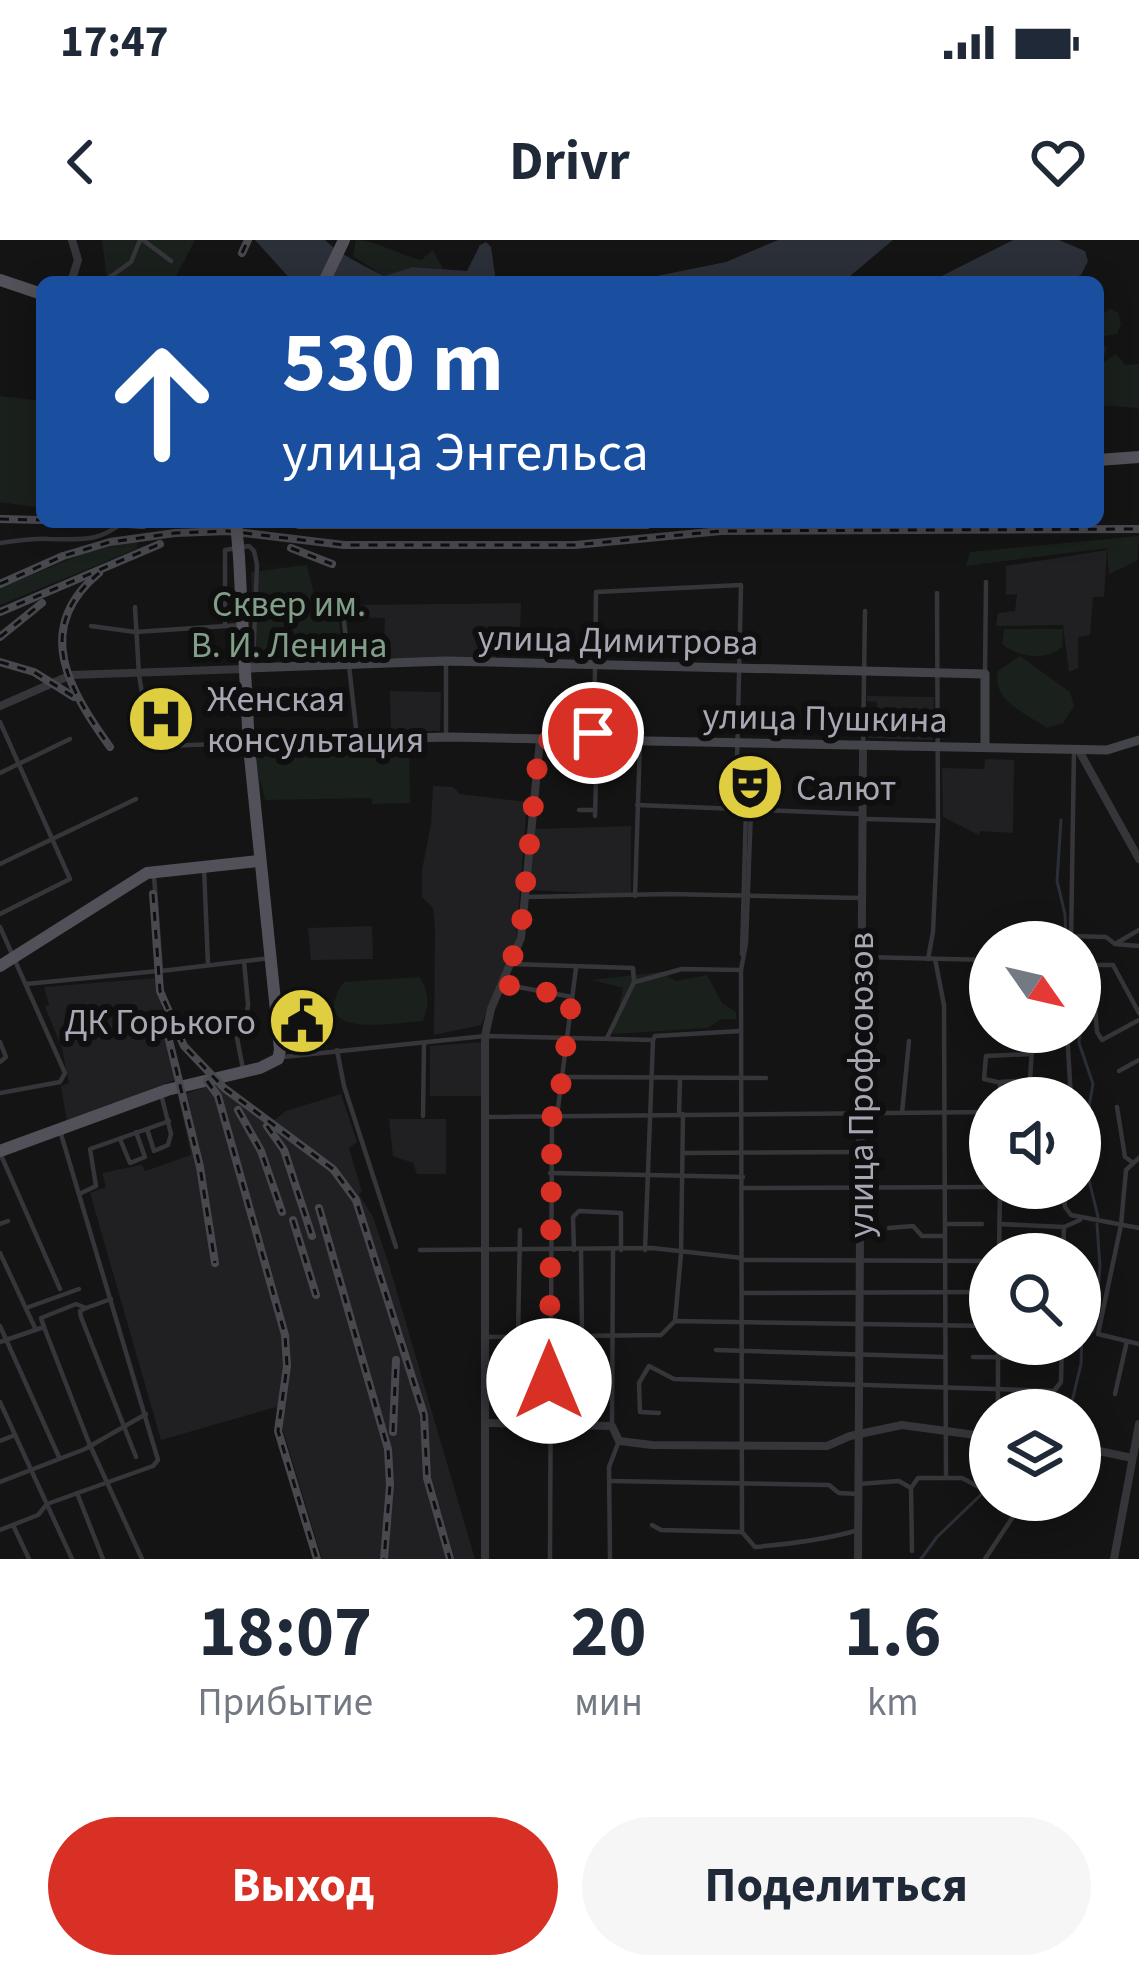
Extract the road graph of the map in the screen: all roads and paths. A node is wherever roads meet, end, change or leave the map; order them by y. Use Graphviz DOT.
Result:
graph roads {
  1 [pos="141,240"];
  2 [pos="346,240"];
  3 [pos="73,241"];
  4 [pos="171,261"];
  5 [pos="73,276"];
  6 [pos="111,276"];
  7 [pos="329,276"];
  8 [pos="0,283"];
  9 [pos="36,295"];
  10 [pos="1139,457"];
  11 [pos="1104,460"];
  12 [pos="115,528"];
  13 [pos="240,528"];
  14 [pos="0,543"];
  15 [pos="242,557"];
  16 [pos="986,582"];
  17 [pos="937,593"];
  18 [pos="135,607"];
  19 [pos="865,611"];
  20 [pos="344,616"];
  21 [pos="243,625"];
  22 [pos="92,626"];
  23 [pos="225,626"];
  24 [pos="135,632"];
  25 [pos="446,661"];
  26 [pos="349,662"];
  27 [pos="596,665"];
  28 [pos="249,668"];
  29 [pos="739,669"];
  30 [pos="864,670"];
  31 [pos="938,673"];
  32 [pos="986,674"];
  33 [pos="140,675"];
  34 [pos="0,706"];
  35 [pos="0,722"];
  36 [pos="357,736"];
  37 [pos="446,736"];
  38 [pos="70,739"];
  39 [pos="540,740"];
  40 [pos="1139,740"];
  41 [pos="595,741"];
  42 [pos="640,741"];
  43 [pos="251,742"];
  44 [pos="737,742"];
  45 [pos="863,746"];
  46 [pos="939,747"];
  47 [pos="985,747"];
  48 [pos="1076,749"];
  49 [pos="19,764"];
  50 [pos="0,773"];
  51 [pos="136,800"];
  52 [pos="637,805"];
  53 [pos="736,808"];
  54 [pos="749,809"];
  55 [pos="579,810"];
  56 [pos="862,817"];
  57 [pos="938,820"];
  58 [pos="53,836"];
  59 [pos="1139,859"];
  60 [pos="260,861"];
  61 [pos="0,864"];
  62 [pos="203,866"];
  63 [pos="154,871"];
  64 [pos="635,896"];
  65 [pos="745,896"];
  66 [pos="525,897"];
  67 [pos="861,898"];
  68 [pos="0,914"];
  69 [pos="1071,921"];
  70 [pos="0,927"];
  71 [pos="1139,930"];
  72 [pos="1101,937"];
  73 [pos="1115,944"];
  74 [pos="1139,946"];
  75 [pos="15,957"];
  76 [pos="860,957"];
  77 [pos="270,958"];
  78 [pos="931,959"];
  79 [pos="969,960"];
  80 [pos="244,961"];
  81 [pos="511,963"];
  82 [pos="208,965"];
  83 [pos="1101,965"];
  84 [pos="0,966"];
  85 [pos="576,968"];
  86 [pos="741,970"];
  87 [pos="160,971"];
  88 [pos="634,982"];
  89 [pos="26,984"];
  90 [pos="502,984"];
  91 [pos="572,997"];
  92 [pos="1139,1016"];
  93 [pos="741,1031"];
  94 [pos="485,1036"];
  95 [pos="570,1037"];
  96 [pos="1101,1037"];
  97 [pos="607,1038"];
  98 [pos="653,1040"];
  99 [pos="424,1041"];
  100 [pos="909,1041"];
  101 [pos="0,1042"];
  102 [pos="337,1050"];
  103 [pos="1032,1054"];
  104 [pos="1139,1060"];
  105 [pos="0,1062"];
  106 [pos="274,1062"];
  107 [pos="1119,1071"];
  108 [pos="243,1072"];
  109 [pos="565,1077"];
  110 [pos="743,1077"];
  111 [pos="984,1077"];
  112 [pos="1030,1077"];
  113 [pos="652,1078"];
  114 [pos="680,1078"];
  115 [pos="766,1078"];
  116 [pos="0,1093"];
  117 [pos="160,1093"];
  118 [pos="1117,1107"];
  119 [pos="969,1112"];
  120 [pos="902,1113"];
  121 [pos="945,1113"];
  122 [pos="650,1114"];
  123 [pos="681,1114"];
  124 [pos="860,1114"];
  125 [pos="743,1115"];
  126 [pos="423,1116"];
  127 [pos="554,1116"];
  128 [pos="486,1117"];
  129 [pos="169,1120"];
  130 [pos="147,1129"];
  131 [pos="59,1130"];
  132 [pos="136,1132"];
  133 [pos="120,1139"];
  134 [pos="0,1152"];
  135 [pos="860,1152"];
  136 [pos="683,1153"];
  137 [pos="743,1154"];
  138 [pos="1136,1160"];
  139 [pos="550,1173"];
  140 [pos="648,1176"];
  141 [pos="682,1177"];
  142 [pos="742,1177"];
  143 [pos="969,1186"];
  144 [pos="945,1187"];
  145 [pos="742,1188"];
  146 [pos="860,1188"];
  147 [pos="79,1194"];
  148 [pos="999,1209"];
  149 [pos="1066,1209"];
  150 [pos="1080,1220"];
  151 [pos="8,1221"];
  152 [pos="0,1224"];
  153 [pos="945,1224"];
  154 [pos="982,1224"];
  155 [pos="999,1224"];
  156 [pos="1120,1225"];
  157 [pos="889,1228"];
  158 [pos="1064,1228"];
  159 [pos="1139,1228"];
  160 [pos="520,1230"];
  161 [pos="999,1233"];
  162 [pos="1064,1233"];
  163 [pos="944,1236"];
  164 [pos="396,1247"];
  165 [pos="420,1250"];
  166 [pos="486,1250"];
  167 [pos="519,1250"];
  168 [pos="549,1250"];
  169 [pos="578,1250"];
  170 [pos="617,1250"];
  171 [pos="645,1250"];
  172 [pos="0,1253"];
  173 [pos="681,1254"];
  174 [pos="742,1260"];
  175 [pos="944,1260"];
  176 [pos="859,1261"];
  177 [pos="969,1261"];
  178 [pos="60,1289"];
  179 [pos="79,1289"];
  180 [pos="969,1292"];
  181 [pos="741,1293"];
  182 [pos="859,1293"];
  183 [pos="944,1293"];
  184 [pos="111,1299"];
  185 [pos="26,1308"];
  186 [pos="86,1308"];
  187 [pos="40,1318"];
  188 [pos="32,1321"];
  189 [pos="675,1321"];
  190 [pos="741,1322"];
  191 [pos="859,1325"];
  192 [pos="944,1325"];
  193 [pos="969,1325"];
  194 [pos="0,1326"];
  195 [pos="40,1328"];
  196 [pos="518,1336"];
  197 [pos="549,1336"];
  198 [pos="582,1336"];
  199 [pos="612,1336"];
  200 [pos="486,1337"];
  201 [pos="3,1341"];
  202 [pos="1127,1342"];
  203 [pos="1139,1344"];
  204 [pos="716,1350"];
  205 [pos="740,1351"];
  206 [pos="859,1354"];
  207 [pos="944,1357"];
  208 [pos="998,1365"];
  209 [pos="1061,1365"];
  210 [pos="740,1382"];
  211 [pos="858,1385"];
  212 [pos="944,1387"];
  213 [pos="998,1388"];
  214 [pos="1115,1394"];
  215 [pos="0,1404"];
  216 [pos="659,1413"];
  217 [pos="147,1414"];
  218 [pos="487,1423"];
  219 [pos="1139,1424"];
  220 [pos="124,1425"];
  221 [pos="550,1426"];
  222 [pos="612,1426"];
  223 [pos="946,1431"];
  224 [pos="860,1434"];
  225 [pos="969,1434"];
  226 [pos="15,1435"];
  227 [pos="0,1441"];
  228 [pos="619,1441"];
  229 [pos="89,1443"];
  230 [pos="740,1445"];
  231 [pos="1101,1452"];
  232 [pos="136,1457"];
  233 [pos="60,1458"];
  234 [pos="1136,1459"];
  235 [pos="32,1471"];
  236 [pos="946,1478"];
  237 [pos="0,1481"];
  238 [pos="611,1481"];
  239 [pos="107,1482"];
  240 [pos="740,1482"];
  241 [pos="969,1482"];
  242 [pos="858,1489"];
  243 [pos="910,1489"];
  244 [pos="77,1493"];
  245 [pos="47,1504"];
  246 [pos="1009,1521"];
  247 [pos="14,1525"];
  248 [pos="652,1525"];
  249 [pos="0,1530"];
  250 [pos="858,1531"];
  251 [pos="742,1532"];
  252 [pos="912,1551"];
  253 [pos="29,1559"];
  254 [pos="72,1559"];
  255 [pos="103,1559"];
  256 [pos="142,1559"];
  257 [pos="485,1559"];
  258 [pos="550,1559"];
  259 [pos="610,1559"];
  260 [pos="857,1559"];
  261 [pos="985,1559"];
  262 [pos="1114,1559"];
  1 -- 4 [label="street"];
  1 -- 6 [label="street"];
  2 -- 7 [label="main road"];
  3 -- 5 [label="street"];
  8 -- 9 [label="main road"];
  10 -- 11 [label="main road"];
  12 -- 14 [label="street"];
  13 -- 15 [label="main road, bridge"];
  15 -- 21 [label="main road"];
  15 -- 28 [label="main road"];
  16 -- 32 [label="street"];
  17 -- 31 [label="street"];
  18 -- 24 [label="street"];
  19 -- 30 [label="street, улица Профсоюзов"];
  20 -- 26 [label="street"];
  21 -- 23 [label="street"];
  21 -- 28 [label="main road"];
  22 -- 24 [label="street"];
  23 -- 24 [label="street"];
  23 -- 28 [label="street"];
  24 -- 33 [label="street"];
  25 -- 26 [label="main road, улица Димитрова"];
  25 -- 27 [label="main road, улица Димитрова"];
  25 -- 37 [label="street"];
  26 -- 28 [label="main road, улица Димитрова"];
  26 -- 36 [label="street"];
  27 -- 29 [label="main road, улица Димитрова"];
  27 -- 29 [label="street"];
  27 -- 41 [label="street"];
  28 -- 33 [label="street, улица Димитрова"];
  28 -- 43 [label="main road"];
  29 -- 30 [label="main road, улица Димитрова"];
  29 -- 44 [label="street"];
  30 -- 31 [label="main road, улица Димитрова"];
  30 -- 45 [label="street, улица Профсоюзов"];
  31 -- 32 [label="main road, улица Димитрова"];
  31 -- 46 [label="street"];
  32 -- 47 [label="main road"];
  33 -- 34 [label="street, улица Димитрова"];
  33 -- 43 [label="street, улица Пушкина"];
  35 -- 49 [label="street"];
  36 -- 37 [label="main road, улица Пушкина"];
  36 -- 43 [label="main road, улица Пушкина"];
  37 -- 39 [label="main road, улица Пушкина"];
  38 -- 49 [label="street"];
  39 -- 41 [label="main road, улица Пушкина"];
  39 -- 66 [label="street"];
  40 -- 48 [label="main road, улица Пушкина"];
  41 -- 42 [label="main road, улица Пушкина"];
  41 -- 55 [label="street"];
  42 -- 44 [label="main road, улица Пушкина"];
  42 -- 52 [label="street"];
  43 -- 60 [label="main road"];
  44 -- 45 [label="main road, улица Пушкина"];
  44 -- 53 [label="street"];
  45 -- 46 [label="main road, улица Пушкина"];
  45 -- 56 [label="street, улица Профсоюзов"];
  46 -- 47 [label="main road, улица Пушкина"];
  46 -- 57 [label="street"];
  47 -- 48 [label="main road, улица Пушкина"];
  48 -- 59 [label="street"];
  48 -- 69 [label="street"];
  49 -- 50 [label="street"];
  49 -- 58 [label="street"];
  51 -- 58 [label="street"];
  52 -- 53 [label="street"];
  52 -- 64 [label="street"];
  53 -- 54 [label="street"];
  54 -- 56 [label="street"];
  54 -- 65 [label="street"];
  56 -- 57 [label="street"];
  56 -- 67 [label="street, улица Профсоюзов"];
  57 -- 78 [label="street"];
  58 -- 61 [label="street"];
  58 -- 68 [label="street"];
  60 -- 62 [label="main road"];
  60 -- 77 [label="main road"];
  62 -- 63 [label="main road"];
  62 -- 82 [label="street"];
  63 -- 75 [label="main road"];
  63 -- 87 [label="street"];
  64 -- 65 [label="street"];
  64 -- 66 [label="street"];
  65 -- 67 [label="street"];
  65 -- 86 [label="street"];
  66 -- 81 [label="street"];
  67 -- 76 [label="street, улица Профсоюзов"];
  70 -- 75 [label="street"];
  71 -- 73 [label="street"];
  72 -- 73 [label="street"];
  73 -- 74 [label="street"];
  75 -- 84 [label="main road"];
  75 -- 89 [label="street"];
  76 -- 78 [label="street"];
  76 -- 124 [label="street, улица Профсоюзов"];
  77 -- 80 [label="street"];
  77 -- 106 [label="main road"];
  78 -- 79 [label="street"];
  78 -- 121 [label="street"];
  80 -- 82 [label="street"];
  80 -- 108 [label="street"];
  81 -- 85 [label="street"];
  81 -- 90 [label="street"];
  82 -- 87 [label="street"];
  83 -- 92 [label="street"];
  85 -- 88 [label="street"];
  85 -- 91 [label="street"];
  86 -- 88 [label="street"];
  86 -- 93 [label="street"];
  87 -- 89 [label="street"];
  88 -- 97 [label="street"];
  89 -- 116 [label="street"];
  90 -- 91 [label="street"];
  90 -- 94 [label="street"];
  91 -- 95 [label="street"];
  92 -- 96 [label="street"];
  93 -- 98 [label="street"];
  93 -- 110 [label="street"];
  94 -- 95 [label="street"];
  94 -- 99 [label="street"];
  94 -- 128 [label="street"];
  95 -- 97 [label="street"];
  95 -- 109 [label="street"];
  97 -- 98 [label="street"];
  98 -- 113 [label="street"];
  99 -- 102 [label="street"];
  99 -- 126 [label="street"];
  100 -- 120 [label="street"];
  101 -- 105 [label="street"];
  102 -- 106 [label="street"];
  102 -- 164 [label="street"];
  103 -- 111 [label="street"];
  103 -- 112 [label="street"];
  104 -- 107 [label="street"];
  106 -- 108 [label="main road"];
  108 -- 117 [label="main road"];
  109 -- 113 [label="street"];
  109 -- 127 [label="street"];
  110 -- 114 [label="street"];
  110 -- 115 [label="street"];
  110 -- 125 [label="street"];
  113 -- 114 [label="street"];
  113 -- 122 [label="street"];
  114 -- 123 [label="street"];
  117 -- 129 [label="street"];
  117 -- 131 [label="main road"];
  118 -- 138 [label="street"];
  119 -- 121 [label="street"];
  120 -- 121 [label="street"];
  120 -- 124 [label="street"];
  121 -- 144 [label="street"];
  122 -- 123 [label="street"];
  122 -- 127 [label="street"];
  122 -- 140 [label="street"];
  123 -- 125 [label="street"];
  123 -- 136 [label="street"];
  124 -- 125 [label="street"];
  124 -- 135 [label="street, улица Профсоюзов"];
  125 -- 137 [label="street"];
  127 -- 128 [label="street"];
  127 -- 139 [label="street"];
  128 -- 166 [label="street"];
  129 -- 130 [label="street"];
  129 -- 130 [label="street"];
  130 -- 132 [label="street"];
  131 -- 134 [label="main road"];
  131 -- 147 [label="street"];
  132 -- 133 [label="street"];
  132 -- 133 [label="street"];
  133 -- 147 [label="street"];
  134 -- 178 [label="street"];
  135 -- 137 [label="street"];
  135 -- 146 [label="street, улица Профсоюзов"];
  136 -- 137 [label="street"];
  136 -- 141 [label="street"];
  137 -- 142 [label="street"];
  138 -- 156 [label="street"];
  139 -- 140 [label="street"];
  139 -- 168 [label="street"];
  140 -- 141 [label="street"];
  140 -- 171 [label="street"];
  141 -- 142 [label="street"];
  141 -- 173 [label="street"];
  142 -- 145 [label="street"];
  143 -- 144 [label="street"];
  144 -- 146 [label="street"];
  144 -- 153 [label="street"];
  145 -- 146 [label="street"];
  145 -- 174 [label="street"];
  146 -- 176 [label="street, улица Профсоюзов"];
  147 -- 184 [label="street"];
  148 -- 155 [label="street"];
  149 -- 150 [label="street"];
  150 -- 156 [label="street"];
  150 -- 158 [label="street"];
  151 -- 152 [label="street"];
  153 -- 154 [label="street"];
  153 -- 163 [label="street"];
  155 -- 158 [label="street"];
  155 -- 161 [label="street"];
  156 -- 159 [label="street"];
  156 -- 202 [label="street"];
  157 -- 163 [label="street"];
  158 -- 162 [label="street"];
  160 -- 167 [label="street"];
  163 -- 175 [label="street"];
  165 -- 166 [label="street"];
  166 -- 167 [label="street"];
  166 -- 200 [label="street"];
  167 -- 168 [label="street"];
  167 -- 196 [label="street"];
  168 -- 169 [label="street"];
  168 -- 197 [label="street"];
  169 -- 170 [label="street"];
  169 -- 170 [label="street"];
  169 -- 198 [label="street"];
  170 -- 171 [label="street"];
  170 -- 199 [label="street"];
  171 -- 173 [label="street"];
  172 -- 185 [label="street"];
  173 -- 174 [label="street"];
  173 -- 189 [label="street"];
  174 -- 176 [label="street"];
  174 -- 181 [label="street"];
  175 -- 176 [label="street"];
  175 -- 177 [label="street"];
  175 -- 183 [label="street"];
  176 -- 182 [label="street, улица Профсоюзов"];
  179 -- 185 [label="street"];
  180 -- 183 [label="street"];
  181 -- 182 [label="street"];
  181 -- 190 [label="street"];
  182 -- 183 [label="street"];
  182 -- 191 [label="street, улица Профсоюзов"];
  183 -- 192 [label="street"];
  184 -- 186 [label="street"];
  184 -- 217 [label="street"];
  185 -- 188 [label="street"];
  186 -- 187 [label="street"];
  186 -- 220 [label="street"];
  187 -- 188 [label="street"];
  187 -- 195 [label="street"];
  188 -- 195 [label="street"];
  189 -- 190 [label="street"];
  189 -- 199 [label="street"];
  190 -- 191 [label="street"];
  190 -- 205 [label="street"];
  191 -- 192 [label="street"];
  191 -- 206 [label="street, улица Профсоюзов"];
  192 -- 193 [label="street"];
  192 -- 207 [label="street"];
  194 -- 201 [label="street"];
  195 -- 201 [label="street"];
  195 -- 229 [label="street"];
  196 -- 197 [label="street"];
  196 -- 200 [label="street"];
  197 -- 198 [label="street"];
  197 -- 221 [label="street"];
  198 -- 199 [label="street"];
  199 -- 222 [label="street"];
  200 -- 218 [label="street"];
  201 -- 233 [label="street"];
  202 -- 203 [label="street"];
  202 -- 214 [label="street"];
  204 -- 205 [label="street"];
  205 -- 206 [label="street"];
  205 -- 210 [label="street"];
  206 -- 207 [label="street"];
  206 -- 211 [label="street, улица Профсоюзов"];
  207 -- 212 [label="street"];
  208 -- 213 [label="street"];
  209 -- 213 [label="street"];
  210 -- 211 [label="street"];
  210 -- 216 [label="street"];
  210 -- 230 [label="street"];
  211 -- 212 [label="street"];
  211 -- 224 [label="street, улица Профсоюзов"];
  212 -- 213 [label="street"];
  212 -- 223 [label="street"];
  215 -- 226 [label="street"];
  217 -- 220 [label="street"];
  217 -- 239 [label="street"];
  218 -- 221 [label="street"];
  218 -- 257 [label="street"];
  219 -- 234 [label="street"];
  220 -- 229 [label="street"];
  220 -- 232 [label="street"];
  221 -- 222 [label="street"];
  221 -- 258 [label="street"];
  222 -- 228 [label="street"];
  223 -- 224 [label="street"];
  223 -- 225 [label="street"];
  223 -- 236 [label="street"];
  224 -- 230 [label="street"];
  224 -- 242 [label="street, улица Профсоюзов"];
  226 -- 227 [label="street"];
  226 -- 235 [label="street"];
  228 -- 230 [label="street"];
  228 -- 238 [label="street"];
  229 -- 233 [label="street"];
  229 -- 239 [label="street"];
  230 -- 240 [label="street"];
  231 -- 234 [label="street"];
  233 -- 235 [label="street"];
  234 -- 262 [label="street"];
  235 -- 237 [label="street"];
  235 -- 245 [label="street"];
  236 -- 241 [label="street"];
  236 -- 243 [label="street"];
  238 -- 240 [label="street"];
  238 -- 259 [label="street"];
  239 -- 244 [label="street"];
  239 -- 256 [label="street"];
  240 -- 242 [label="street"];
  240 -- 251 [label="street"];
  242 -- 243 [label="street"];
  242 -- 250 [label="street, улица Профсоюзов"];
  243 -- 252 [label="street"];
  244 -- 245 [label="street"];
  244 -- 255 [label="street"];
  245 -- 247 [label="street"];
  245 -- 254 [label="street"];
  246 -- 261 [label="street"];
  247 -- 249 [label="street"];
  247 -- 253 [label="street"];
  248 -- 251 [label="street"];
  250 -- 251 [label="street"];
  250 -- 260 [label="street, улица Профсоюзов"];
}
